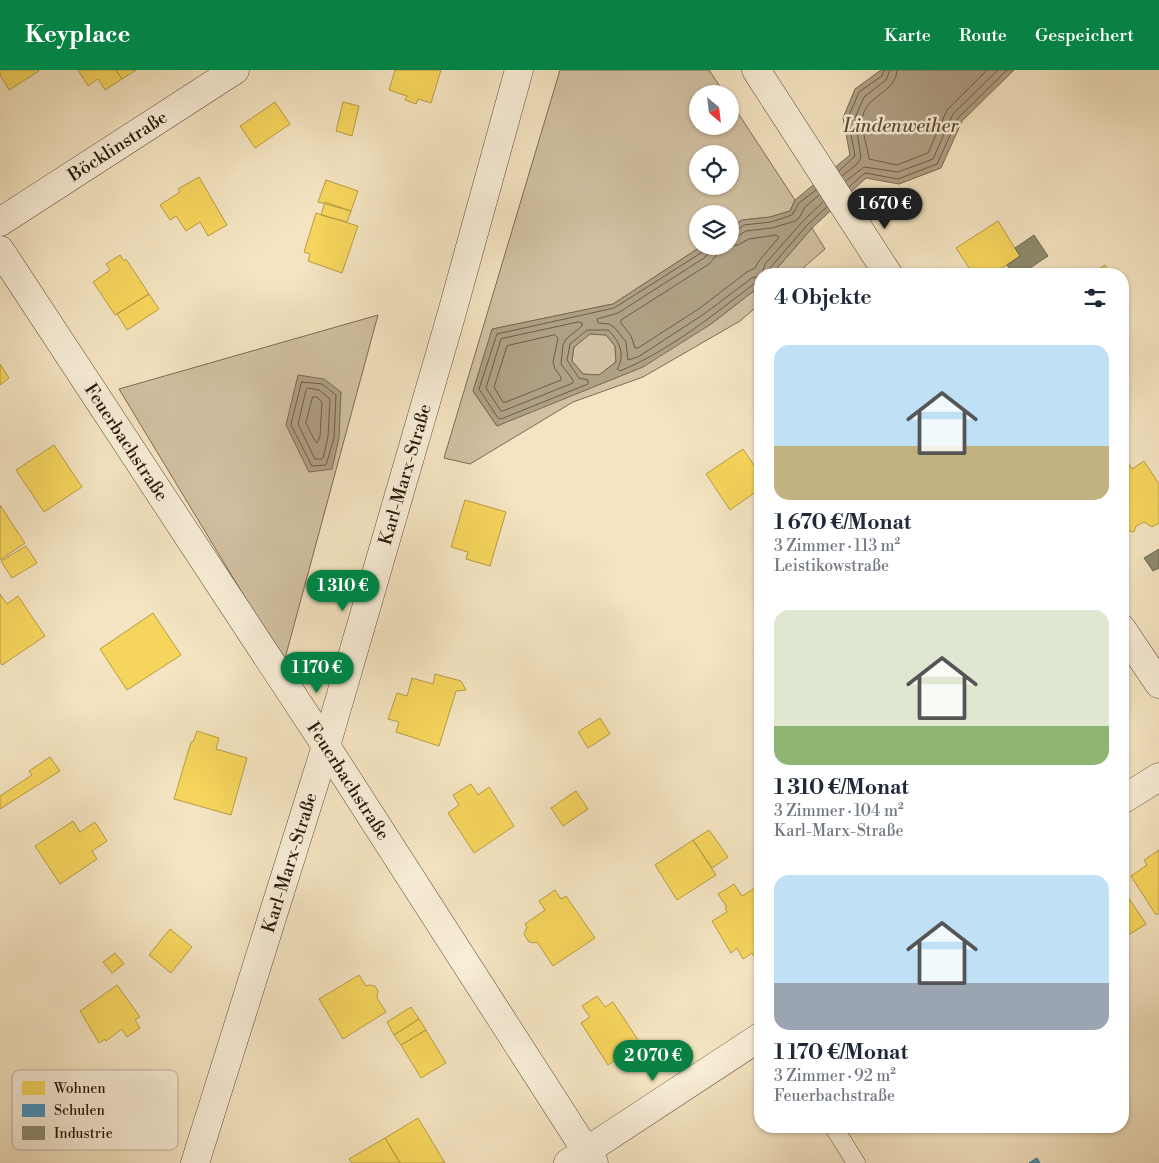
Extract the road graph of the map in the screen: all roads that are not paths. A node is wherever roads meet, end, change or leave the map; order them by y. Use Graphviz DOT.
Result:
graph roads {
  1 [pos="236,70"];
  2 [pos="519,70"];
  3 [pos="756,70"];
  4 [pos="0,222"];
  5 [pos="0,250"];
  6 [pos="884,268"];
  7 [pos="1129,639"];
  8 [pos="1159,684"];
  9 [pos="326,746"];
  10 [pos="1159,777"];
  11 [pos="1129,796"];
  12 [pos="754,1041"];
  13 [pos="837,1133"];
  14 [pos="583,1159"];
  15 [pos="195,1163"];
  16 [pos="856,1163"];
  1 -- 4 [label="street, Böcklinstraße"];
  2 -- 9 [label="street, Karl-Marx-Straße"];
  3 -- 6 [label="street"];
  5 -- 9 [label="street, Feuerbachstraße"];
  7 -- 8 [label="street"];
  9 -- 14 [label="street, Feuerbachstraße"];
  9 -- 15 [label="street, Karl-Marx-Straße"];
  10 -- 11 [label="street"];
  12 -- 14 [label="street"];
  13 -- 16 [label="lane"];
}
